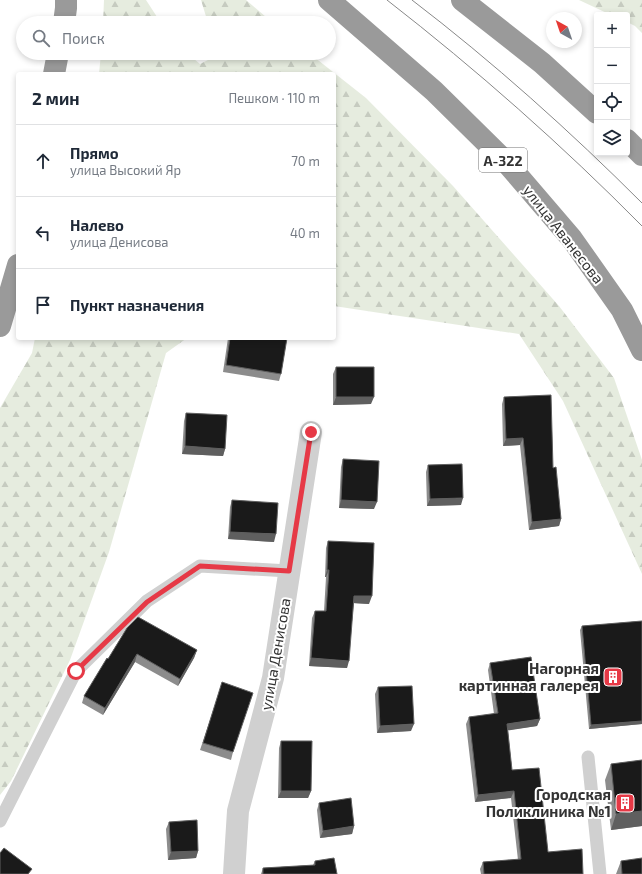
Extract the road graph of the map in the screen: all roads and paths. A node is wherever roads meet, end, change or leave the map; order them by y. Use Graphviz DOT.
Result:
graph roads {
  1 [pos="66,0"];
  2 [pos="329,0"];
  3 [pos="462,0"];
  4 [pos="65,16"];
  5 [pos="57,60"];
  6 [pos="54,72"];
  7 [pos="594,110"];
  8 [pos="630,143"];
  9 [pos="642,155"];
  10 [pos="16,272"];
  11 [pos="0,326"];
  12 [pos="642,350"];
  13 [pos="311,432"];
  14 [pos="289,571"];
  15 [pos="588,757"];
  16 [pos="0,820"];
  17 [pos="234,874"];
  18 [pos="600,874"];
  1 -- 4 [label="highway"];
  2 -- 12 [label="highway, улица Аванесова / А-322"];
  3 -- 7 [label="highway"];
  5 -- 6 [label="highway"];
  8 -- 9 [label="highway"];
  10 -- 11 [label="highway"];
  13 -- 14 [label="street, улица Денисова"];
  14 -- 16 [label="lane"];
  14 -- 17 [label="street, улица Денисова"];
  15 -- 18 [label="lane"];
}
